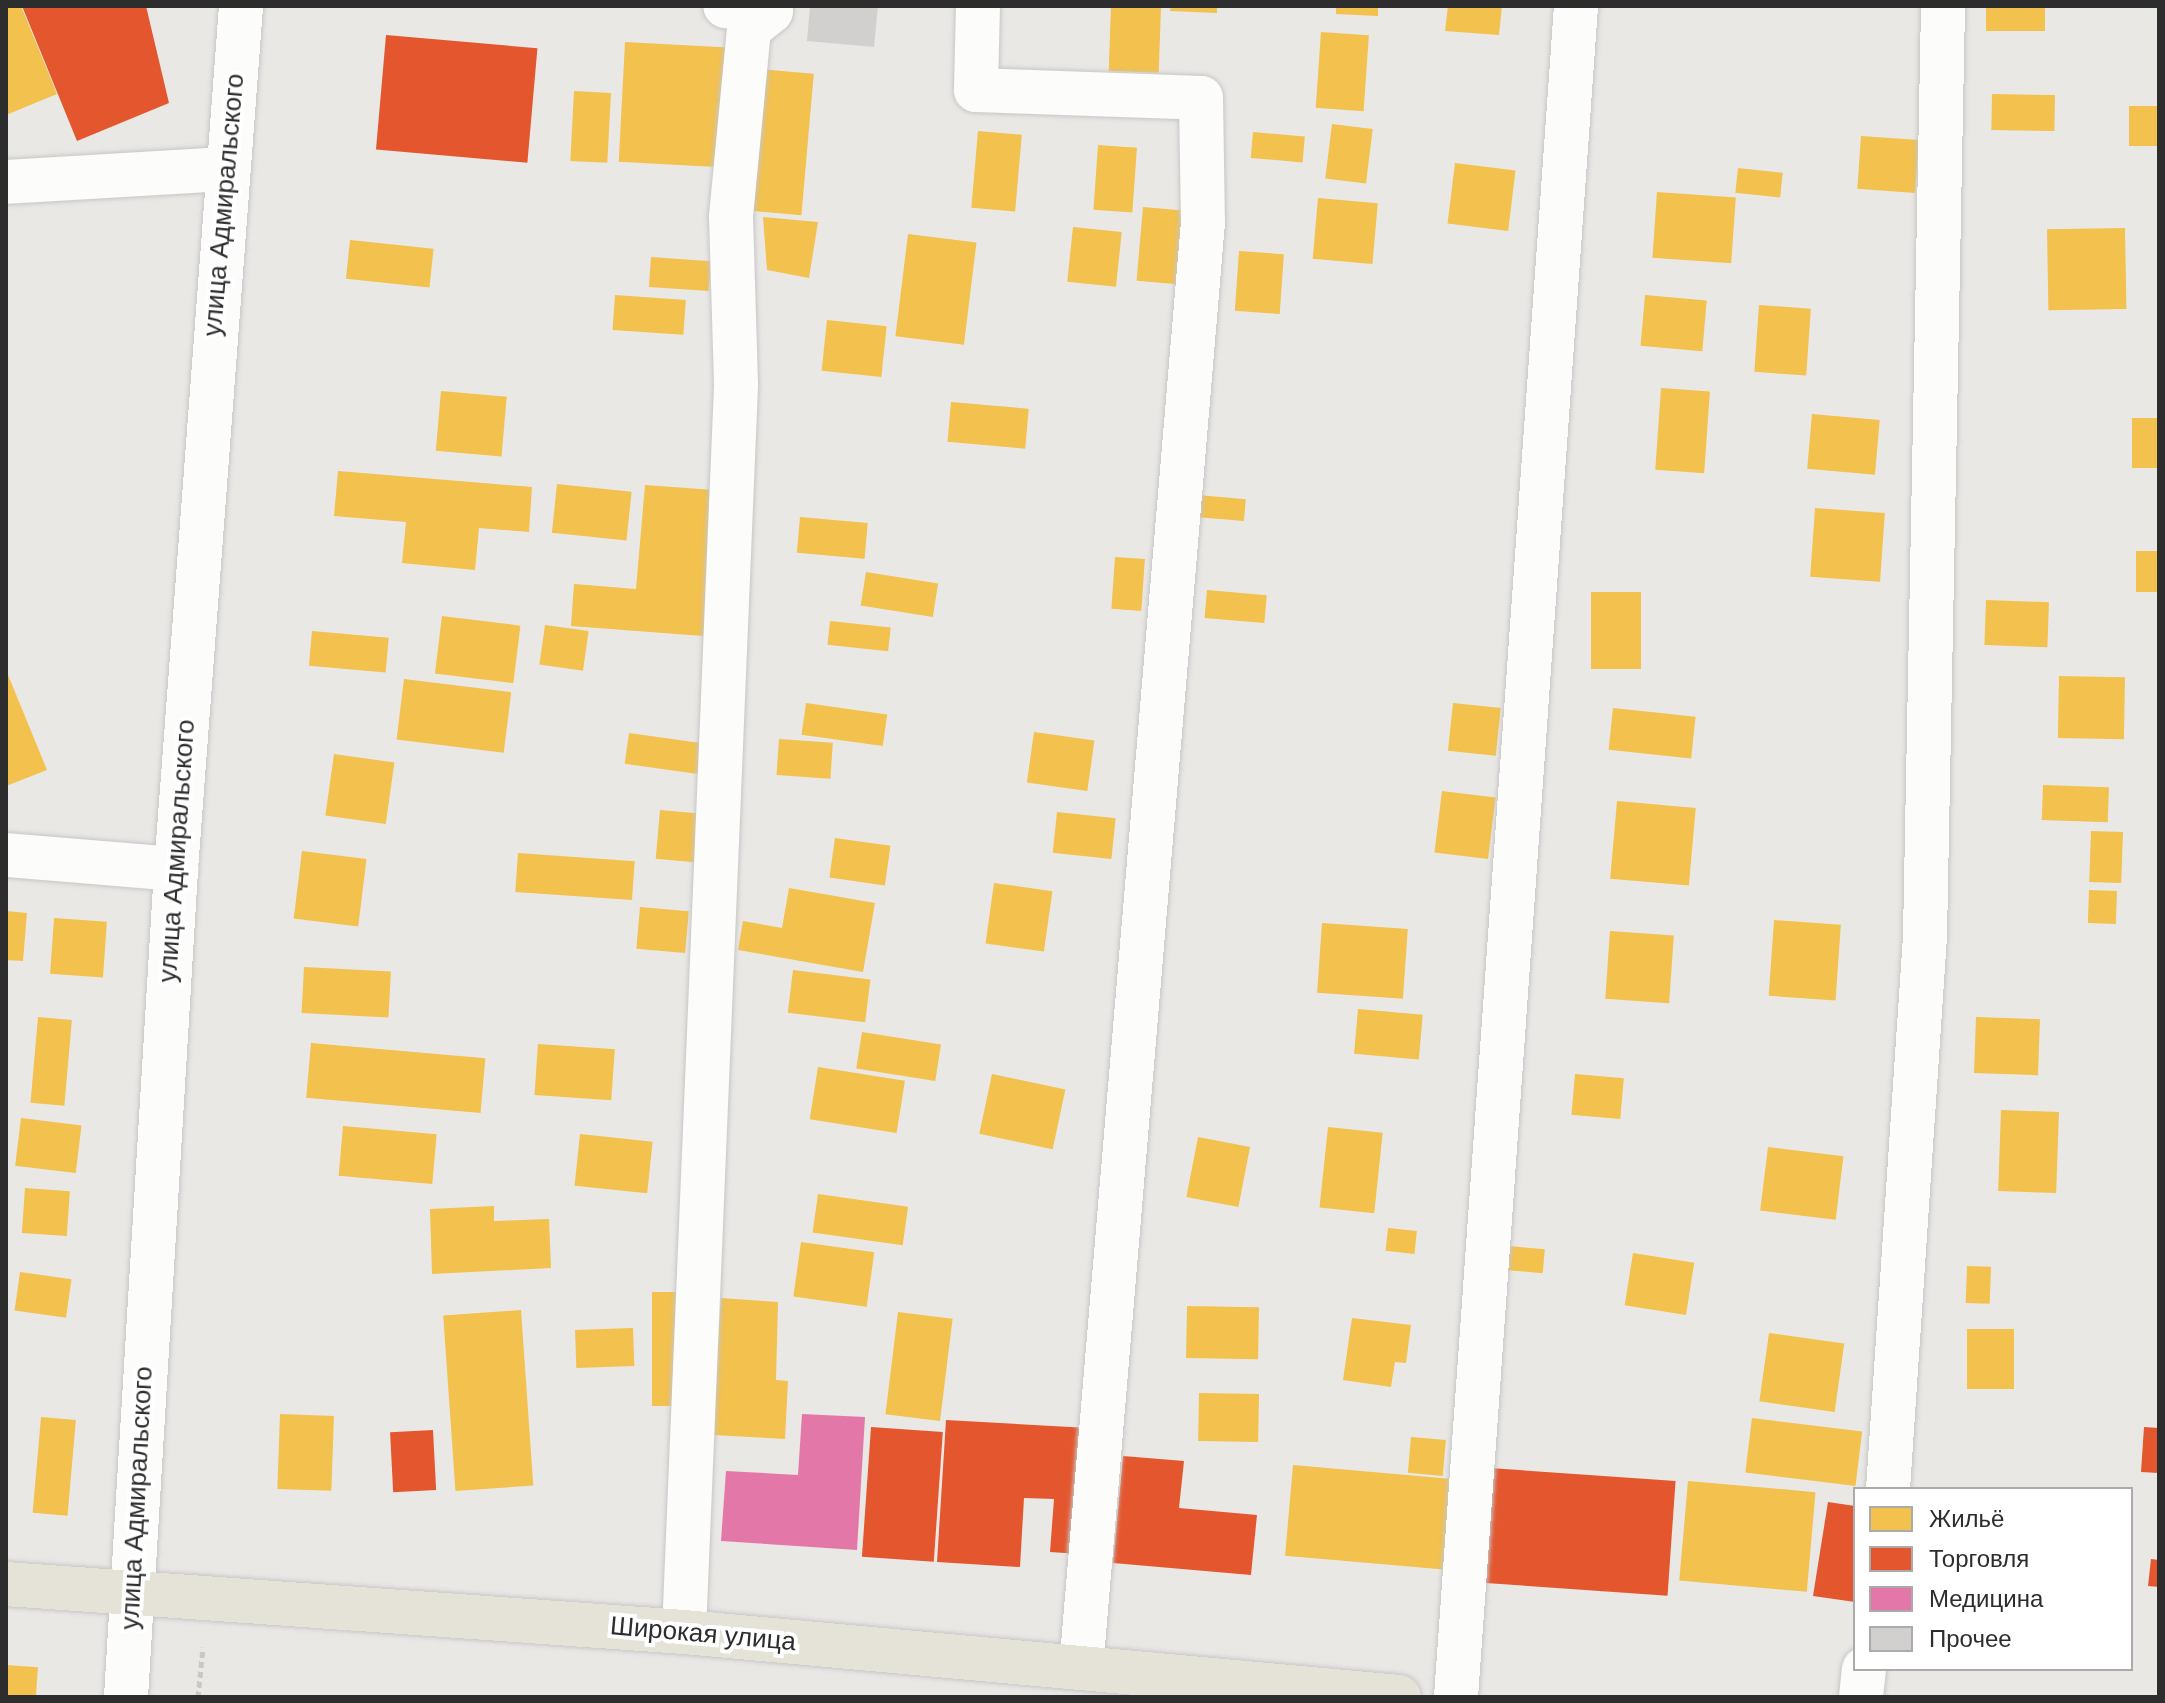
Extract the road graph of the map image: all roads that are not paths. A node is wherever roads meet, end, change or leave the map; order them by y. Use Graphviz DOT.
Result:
graph roads {
  1 [pos="241,6"];
  2 [pos="725,6"];
  3 [pos="978,6"];
  4 [pos="1576,6"];
  5 [pos="1943,6"];
  6 [pos="771,8"];
  7 [pos="225,169"];
  8 [pos="6,182"];
  9 [pos="6,855"];
  10 [pos="176,869"];
  11 [pos="1888,1487"];
  12 [pos="6,1584"];
  13 [pos="132,1593"];
  14 [pos="684,1632"];
  15 [pos="1081,1668"];
  16 [pos="1864,1671"];
  17 [pos="126,1697"];
  18 [pos="1399,1697"];
  19 [pos="1456,1697"];
  20 [pos="1861,1697"];
  1 -- 7 [label="street, улица Адмиральского"];
  2 -- 6 [label="street"];
  3 -- 15 [label="street"];
  4 -- 19 [label="street"];
  5 -- 11 [label="street"];
  6 -- 14 [label="street"];
  7 -- 8 [label="street"];
  7 -- 10 [label="street, улица Адмиральского"];
  9 -- 10 [label="street"];
  10 -- 13 [label="street, улица Адмиральского"];
  12 -- 13 [label="main road, Широкая улица"];
  13 -- 14 [label="main road, Широкая улица"];
  13 -- 17 [label="street, улица Адмиральского"];
  14 -- 15 [label="main road, Широкая улица"];
  15 -- 18 [label="main road, Широкая улица"];
  16 -- 20 [label="street"];
}
